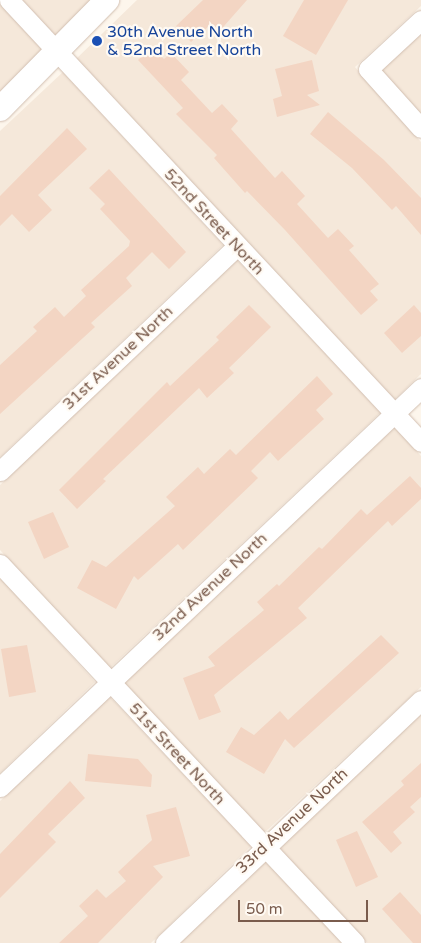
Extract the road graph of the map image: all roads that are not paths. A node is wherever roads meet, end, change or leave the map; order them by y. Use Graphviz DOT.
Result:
graph roads {
  1 [pos="9,0"];
  2 [pos="107,0"];
  3 [pos="421,20"];
  4 [pos="56,51"];
  5 [pos="0,109"];
  6 [pos="421,128"];
  7 [pos="237,246"];
  8 [pos="421,388"];
  9 [pos="395,413"];
  10 [pos="421,442"];
  11 [pos="0,471"];
  12 [pos="0,564"];
  13 [pos="109,683"];
  14 [pos="421,700"];
  15 [pos="0,787"];
  16 [pos="264,847"];
  17 [pos="165,943"];
  18 [pos="355,943"];
  1 -- 4 [label="street, 52nd Street North"];
  2 -- 4 [label="street"];
  3 -- 6 [label="street"];
  4 -- 5 [label="street"];
  4 -- 7 [label="street, 52nd Street North"];
  7 -- 9 [label="street, 52nd Street North"];
  7 -- 11 [label="street, 31st Avenue North"];
  8 -- 9 [label="street, 32nd Avenue North"];
  9 -- 10 [label="street, 52nd Street North"];
  9 -- 13 [label="street, 32nd Avenue North"];
  12 -- 13 [label="street, 51st Street North"];
  13 -- 15 [label="street, 32nd Avenue North"];
  13 -- 16 [label="street, 51st Street North"];
  14 -- 16 [label="street, 33rd Avenue North"];
  16 -- 17 [label="street, 33rd Avenue North"];
  16 -- 18 [label="street, 51st Street North"];
}
